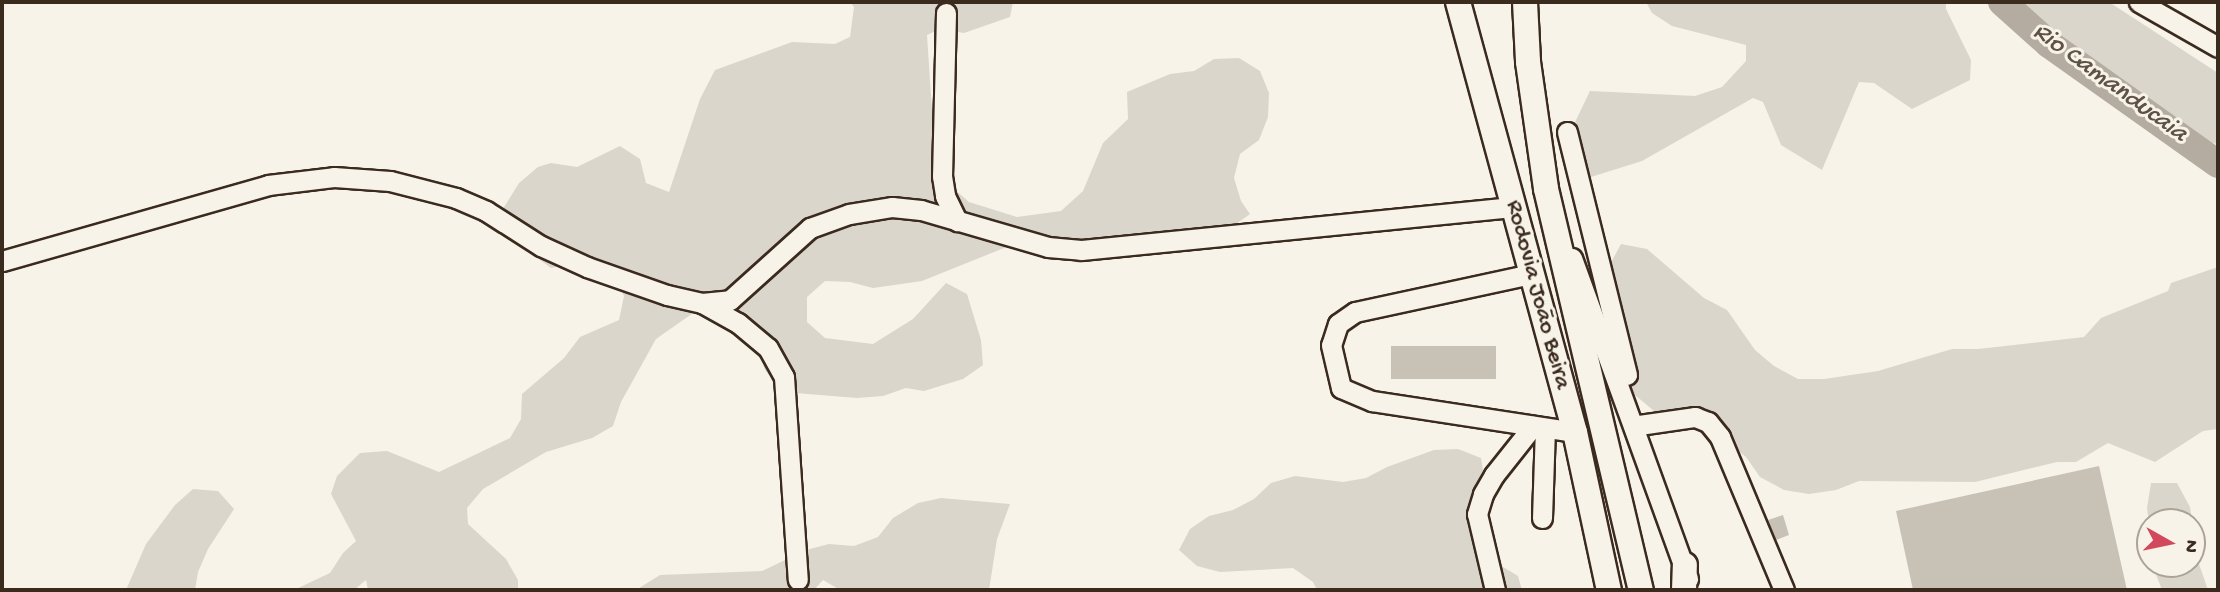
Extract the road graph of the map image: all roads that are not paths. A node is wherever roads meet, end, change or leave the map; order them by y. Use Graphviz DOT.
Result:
graph roads {
  1 [pos="1458,2"];
  2 [pos="1525,2"];
  3 [pos="2139,2"];
  4 [pos="2172,11"];
  5 [pos="946,13"];
  6 [pos="2218,47"];
  7 [pos="1567,132"];
  8 [pos="1546,189"];
  9 [pos="1513,207"];
  10 [pos="957,221"];
  11 [pos="2,261"];
  12 [pos="1531,274"];
  13 [pos="702,303"];
  14 [pos="1639,425"];
  15 [pos="1539,427"];
  16 [pos="1575,432"];
  17 [pos="1649,464"];
  18 [pos="1542,518"];
  19 [pos="1685,565"];
  20 [pos="798,580"];
  21 [pos="1495,590"];
  22 [pos="1609,590"];
  23 [pos="1641,590"];
  24 [pos="1684,590"];
  25 [pos="1690,590"];
  26 [pos="1784,590"];
  1 -- 9 [label="main road, Rodovia João Beira"];
  2 -- 8 [label="main road, Rodovia João Beira"];
  3 -- 4 [label="street"];
  4 -- 6 [label="street"];
  5 -- 10 [label="street"];
  7 -- 14 [label="street"];
  8 -- 17 [label="street"];
  8 -- 23 [label="main road, Rodovia João Beira"];
  9 -- 10 [label="street"];
  9 -- 12 [label="main road, Rodovia João Beira"];
  10 -- 13 [label="street"];
  11 -- 13 [label="street"];
  12 -- 15 [label="street"];
  12 -- 16 [label="main road, Rodovia João Beira"];
  13 -- 20 [label="street"];
  14 -- 17 [label="street"];
  14 -- 26 [label="street"];
  15 -- 16 [label="street"];
  15 -- 18 [label="street"];
  15 -- 21 [label="street"];
  16 -- 22 [label="main road, Rodovia João Beira"];
  17 -- 19 [label="street"];
  19 -- 24 [label="main road"];
  19 -- 25 [label="street"];
}
